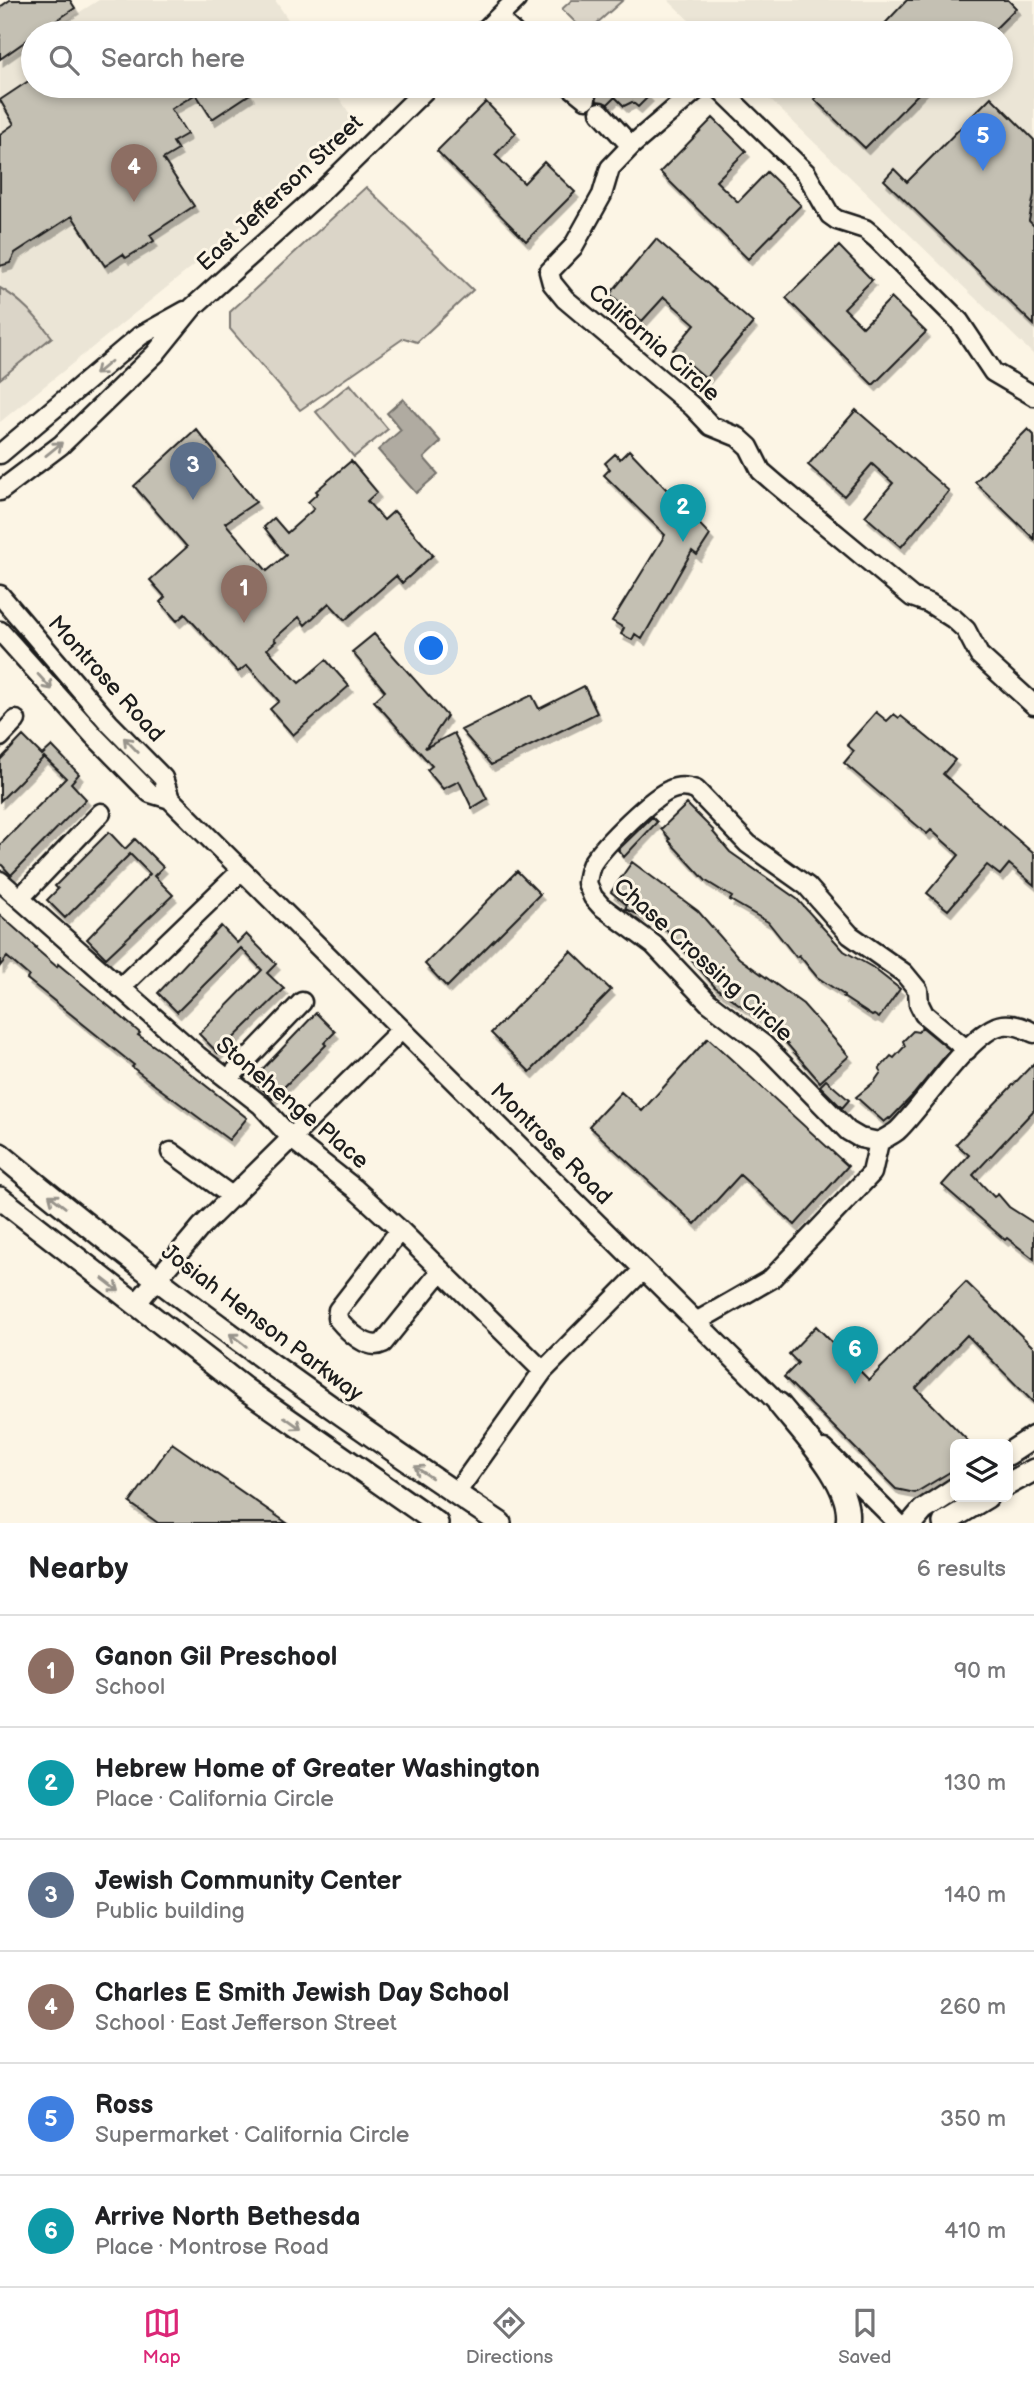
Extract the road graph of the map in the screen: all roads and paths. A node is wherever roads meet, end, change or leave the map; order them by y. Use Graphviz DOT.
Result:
graph roads {
  1 [pos="516,0"];
  2 [pos="498,18"];
  3 [pos="495,21"];
  4 [pos="501,21"];
  5 [pos="417,98"];
  6 [pos="687,98"];
  7 [pos="730,98"];
  8 [pos="600,112"];
  9 [pos="631,146"];
  10 [pos="193,307"];
  11 [pos="1034,396"];
  12 [pos="0,454"];
  13 [pos="0,491"];
  14 [pos="0,595"];
  15 [pos="0,631"];
  16 [pos="1034,705"];
  17 [pos="16,720"];
  18 [pos="0,737"];
  19 [pos="170,799"];
  20 [pos="101,813"];
  21 [pos="240,871"];
  22 [pos="0,881"];
  23 [pos="20,898"];
  24 [pos="120,988"];
  25 [pos="302,1002"];
  26 [pos="401,1030"];
  27 [pos="1034,1033"];
  28 [pos="967,1050"];
  29 [pos="228,1079"];
  30 [pos="292,1139"];
  31 [pos="879,1142"];
  32 [pos="171,1152"];
  33 [pos="0,1154"];
  34 [pos="0,1198"];
  35 [pos="233,1198"];
  36 [pos="400,1230"];
  37 [pos="643,1270"];
  38 [pos="441,1271"];
  39 [pos="157,1278"];
  40 [pos="136,1304"];
  41 [pos="696,1322"];
  42 [pos="543,1371"];
  43 [pos="779,1404"];
  44 [pos="1034,1437"];
  45 [pos="1013,1451"];
  46 [pos="1034,1469"];
  47 [pos="1013,1481"];
  48 [pos="950,1492"];
  49 [pos="456,1493"];
  50 [pos="979,1502"];
  51 [pos="437,1523"];
  52 [pos="500,1523"];
  53 [pos="847,1523"];
  54 [pos="898,1523"];
  55 [pos="912,1523"];
  56 [pos="944,1523"];
  1 -- 2 [label="street"];
  2 -- 3 [label="street"];
  2 -- 4 [label="street"];
  5 -- 10 [label="street, East Jefferson Street"];
  6 -- 9 [label="street, California Circle"];
  7 -- 11 [label="street"];
  8 -- 9 [label="street"];
  9 -- 16 [label="street, California Circle"];
  10 -- 12 [label="street, East Jefferson Street, one-way"];
  13 -- 10 [label="street, East Jefferson Street, one-way"];
  19 -- 14 [label="street, Montrose Road, one-way"];
  15 -- 19 [label="street, Montrose Road, one-way"];
  17 -- 18 [label="street"];
  19 -- 21 [label="street, Montrose Road"];
  20 -- 23 [label="street"];
  21 -- 24 [label="street"];
  21 -- 26 [label="street, Montrose Road"];
  22 -- 23 [label="street, Stonehenge Place"];
  23 -- 24 [label="street, Stonehenge Place"];
  24 -- 29 [label="street, Stonehenge Place"];
  25 -- 29 [label="street"];
  26 -- 30 [label="street"];
  26 -- 37 [label="street, Montrose Road"];
  27 -- 28 [label="street"];
  28 -- 31 [label="street"];
  28 -- 31 [label="street, Chase Crossing Circle"];
  29 -- 30 [label="street, Stonehenge Place"];
  30 -- 35 [label="street"];
  30 -- 36 [label="street, Stonehenge Place"];
  31 -- 41 [label="street"];
  32 -- 35 [label="street"];
  39 -- 33 [label="main road, Josiah Henson Parkway, one-way"];
  34 -- 40 [label="main road, one-way"];
  35 -- 39 [label="street"];
  36 -- 38 [label="street, Stonehenge Place"];
  36 -- 38 [label="street"];
  37 -- 41 [label="street, Montrose Road"];
  37 -- 42 [label="street"];
  38 -- 42 [label="street, Stonehenge Place"];
  39 -- 40 [label="street"];
  49 -- 39 [label="main road, Josiah Henson Parkway, one-way"];
  40 -- 51 [label="main road, one-way"];
  41 -- 43 [label="street, Montrose Road"];
  42 -- 49 [label="street"];
  43 -- 53 [label="main road"];
  43 -- 54 [label="street, Montrose Road"];
  44 -- 45 [label="main road"];
  46 -- 47 [label="main road"];
  48 -- 55 [label="main road"];
  49 -- 52 [label="main road, Josiah Henson Parkway"];
  50 -- 56 [label="main road"];
}
